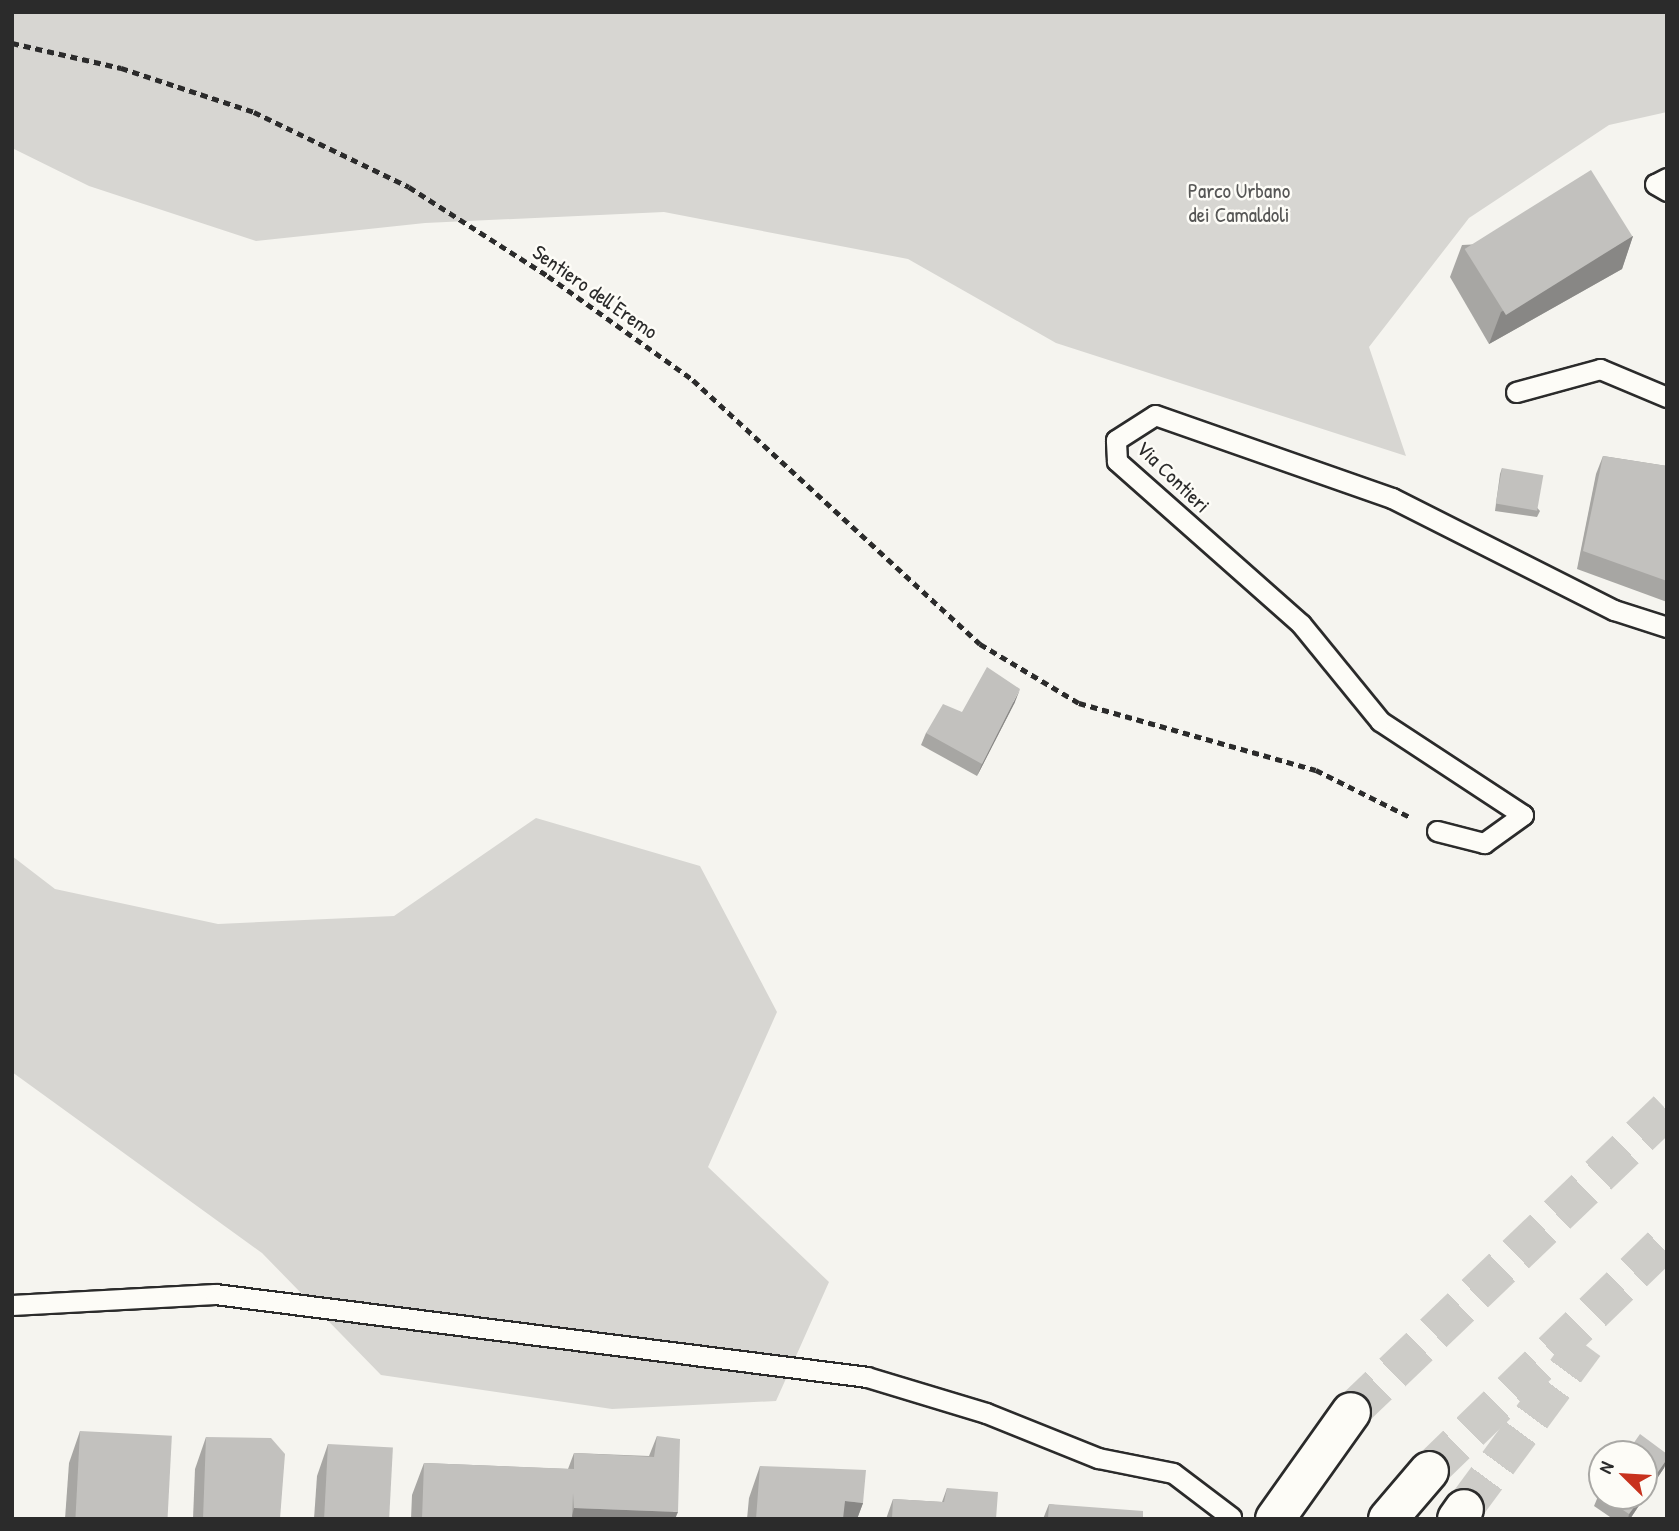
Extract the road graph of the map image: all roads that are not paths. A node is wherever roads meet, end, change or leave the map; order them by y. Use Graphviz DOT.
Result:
graph roads {
  1 [pos="1667,178"];
  2 [pos="1667,191"];
  3 [pos="1516,392"];
  4 [pos="1667,397"];
  5 [pos="1667,627"];
  6 [pos="1437,831"];
  7 [pos="12,1304"];
  8 [pos="1351,1412"];
  9 [pos="1429,1471"];
  10 [pos="1284,1504"];
  11 [pos="1230,1517"];
  12 [pos="1388,1519"];
  1 -- 2 [label="lane"];
  3 -- 4 [label="lane"];
  5 -- 6 [label="lane, Via Contieri"];
  7 -- 11 [label="lane"];
  8 -- 10 [label="highway"];
  9 -- 12 [label="highway"];
}
